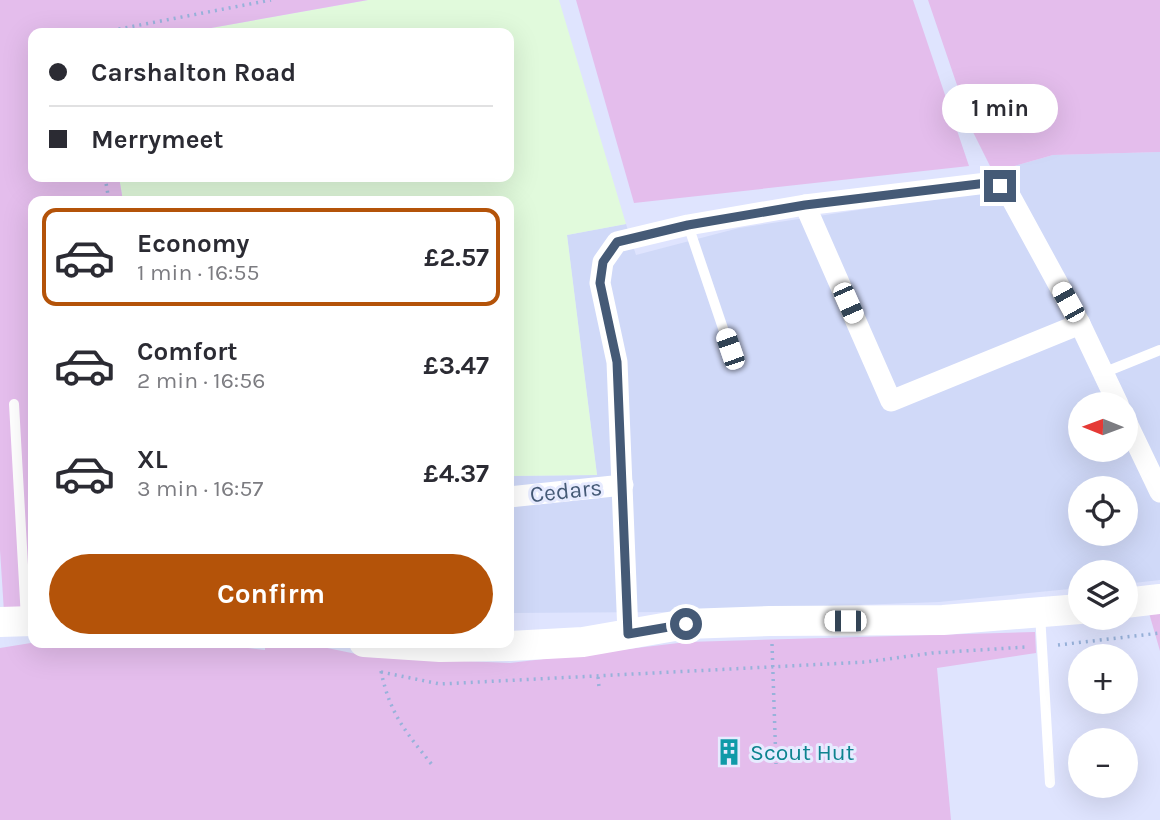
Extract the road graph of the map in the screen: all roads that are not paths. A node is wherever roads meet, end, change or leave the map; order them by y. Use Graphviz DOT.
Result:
graph roads {
  1 [pos="805,205"];
  2 [pos="688,225"];
  3 [pos="1080,324"];
  4 [pos="730,349"];
  5 [pos="1160,349"];
  6 [pos="1103,373"];
  7 [pos="1112,392"];
  8 [pos="15,404"];
  9 [pos="1138,446"];
  10 [pos="623,485"];
  11 [pos="1160,492"];
  12 [pos="514,496"];
  13 [pos="1160,599"];
  14 [pos="1138,602"];
  15 [pos="1068,610"];
  16 [pos="1040,614"];
  17 [pos="20,622"];
  18 [pos="628,634"];
  19 [pos="514,646"];
  20 [pos="1050,783"];
  1 -- 2 [label="street"];
  1 -- 3 [label="street"];
  1 -- 3 [label="street"];
  2 -- 4 [label="lane"];
  2 -- 10 [label="street"];
  3 -- 6 [label="street"];
  5 -- 6 [label="lane"];
  6 -- 7 [label="street"];
  8 -- 17 [label="lane"];
  9 -- 11 [label="street"];
  10 -- 12 [label="street, Cedars"];
  10 -- 18 [label="street"];
  13 -- 14 [label="main road"];
  15 -- 16 [label="main road"];
  16 -- 18 [label="main road"];
  16 -- 20 [label="lane"];
  18 -- 19 [label="main road"];
}
